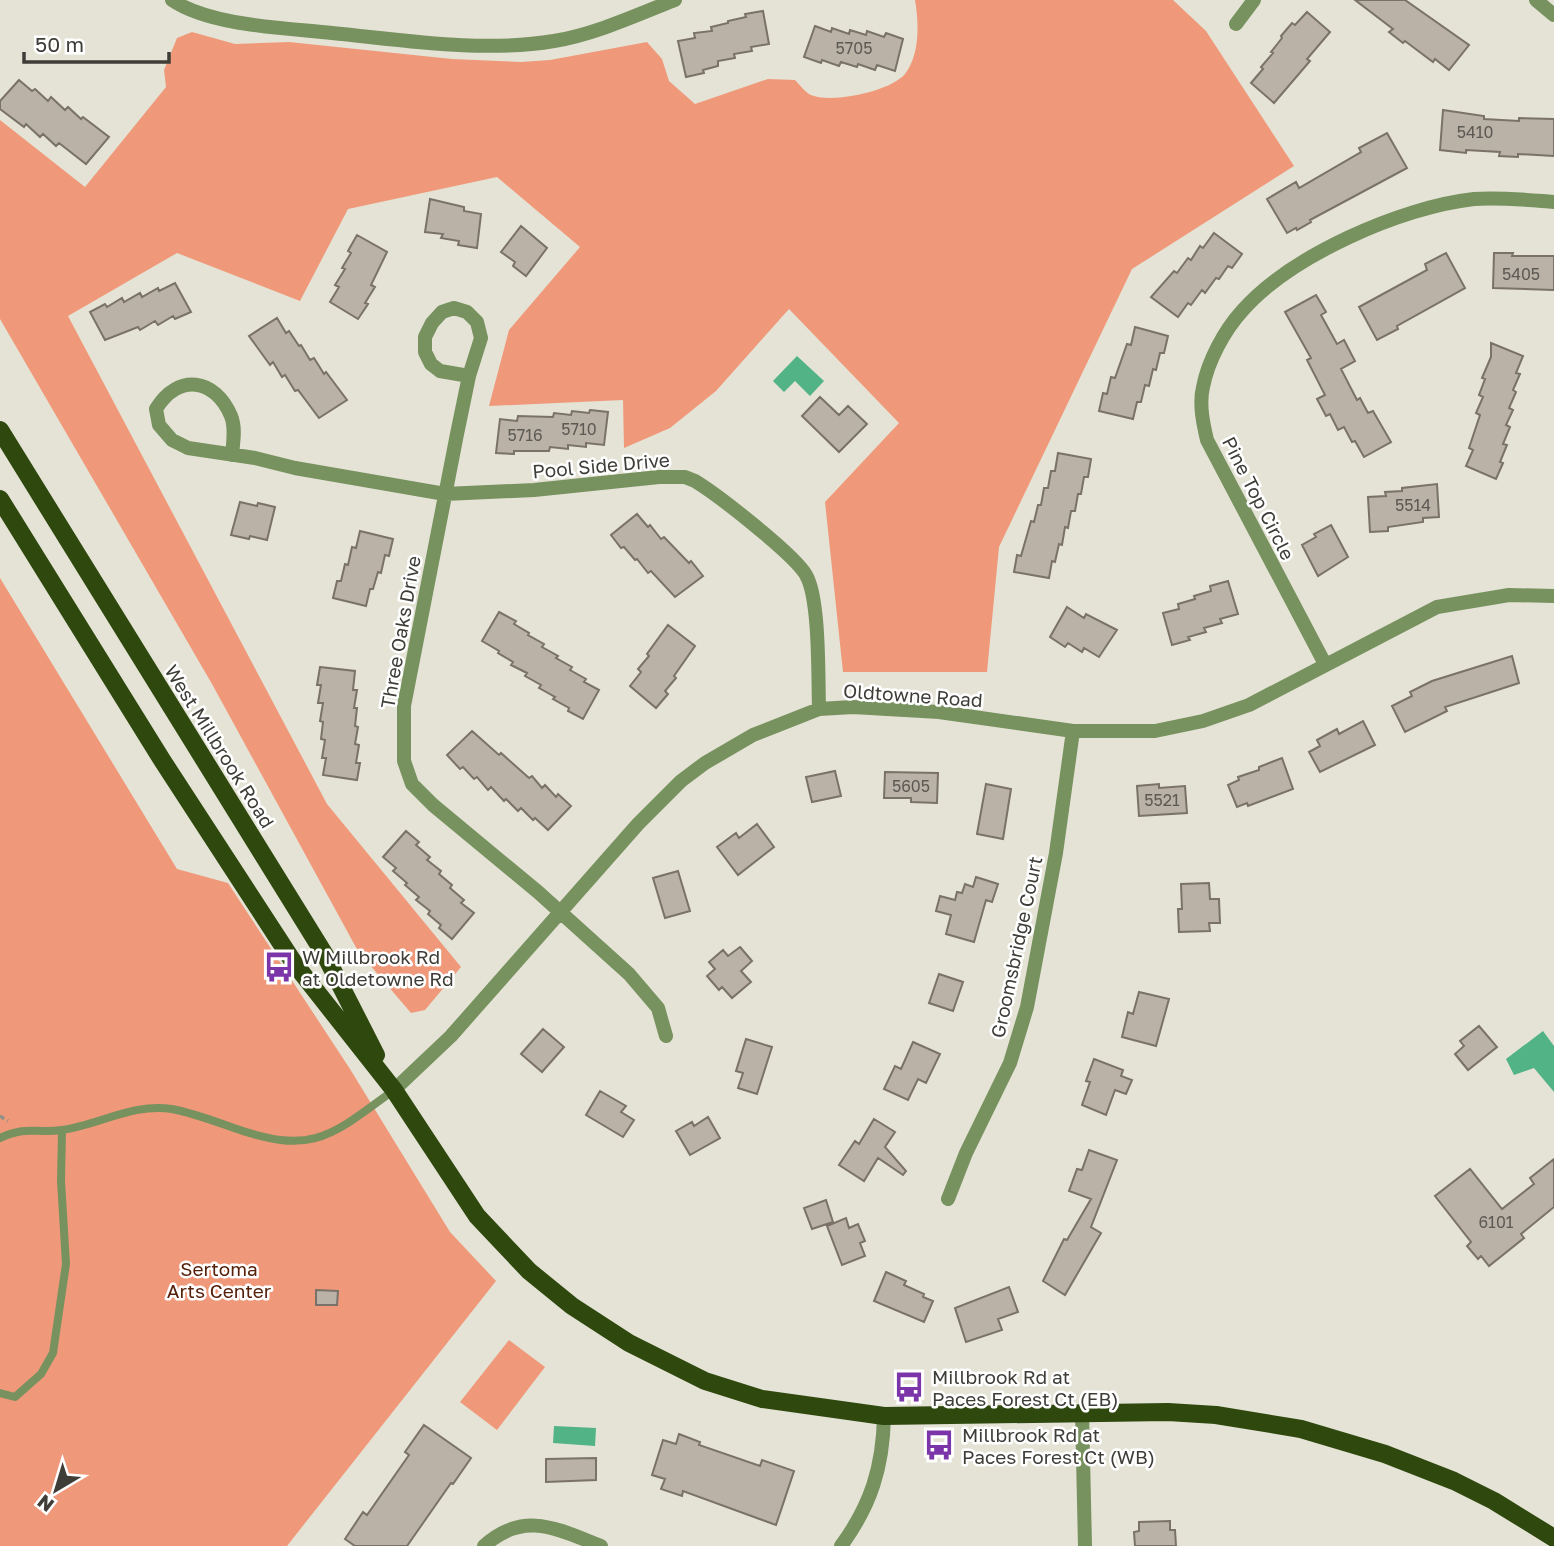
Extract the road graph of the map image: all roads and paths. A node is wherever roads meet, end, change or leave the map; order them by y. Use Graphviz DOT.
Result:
graph roads {
  1 [pos="172,0"];
  2 [pos="675,0"];
  3 [pos="1254,0"];
  4 [pos="1536,0"];
  5 [pos="1554,15"];
  6 [pos="1236,24"];
  7 [pos="1554,202"];
  8 [pos="469,376"];
  9 [pos="0,430"];
  10 [pos="232,455"];
  11 [pos="445,494"];
  12 [pos="0,499"];
  13 [pos="1554,596"];
  14 [pos="1325,664"];
  15 [pos="819,709"];
  16 [pos="1073,731"];
  17 [pos="559,913"];
  18 [pos="666,1036"];
  19 [pos="394,1090"];
  20 [pos="62,1130"];
  21 [pos="0,1138"];
  22 [pos="947,1199"];
  23 [pos="0,1393"];
  24 [pos="1082,1412"];
  25 [pos="884,1416"];
  26 [pos="1554,1538"];
  27 [pos="484,1546"];
  28 [pos="601,1546"];
  29 [pos="841,1546"];
  30 [pos="1085,1546"];
  1 -- 2 [label="street"];
  3 -- 6 [label="street"];
  4 -- 5 [label="street"];
  7 -- 14 [label="street, Pine Top Circle"];
  8 -- 8 [label="street, Three Oaks Drive"];
  8 -- 11 [label="street, Three Oaks Drive"];
  9 -- 19 [label="main road, West Millbrook Road"];
  10 -- 10 [label="street, Pool Side Drive"];
  10 -- 11 [label="street, Pool Side Drive"];
  11 -- 15 [label="street, Pool Side Drive"];
  11 -- 17 [label="street, Three Oaks Drive"];
  12 -- 19 [label="main road, West Millbrook Road"];
  13 -- 14 [label="street, Oldtowne Road"];
  14 -- 16 [label="street, Oldtowne Road"];
  15 -- 16 [label="street, Oldtowne Road"];
  15 -- 17 [label="street, Oldtowne Road"];
  16 -- 22 [label="street, Groomsbridge Court"];
  17 -- 18 [label="street, Three Oaks Drive"];
  17 -- 19 [label="street, Oldtowne Road"];
  19 -- 20 [label="lane"];
  19 -- 25 [label="main road, West Millbrook Road"];
  20 -- 21 [label="lane"];
  20 -- 23 [label="lane"];
  24 -- 25 [label="main road, West Millbrook Road"];
  24 -- 26 [label="main road, West Millbrook Road"];
  24 -- 30 [label="street"];
  25 -- 29 [label="street"];
  27 -- 28 [label="street"];
}
